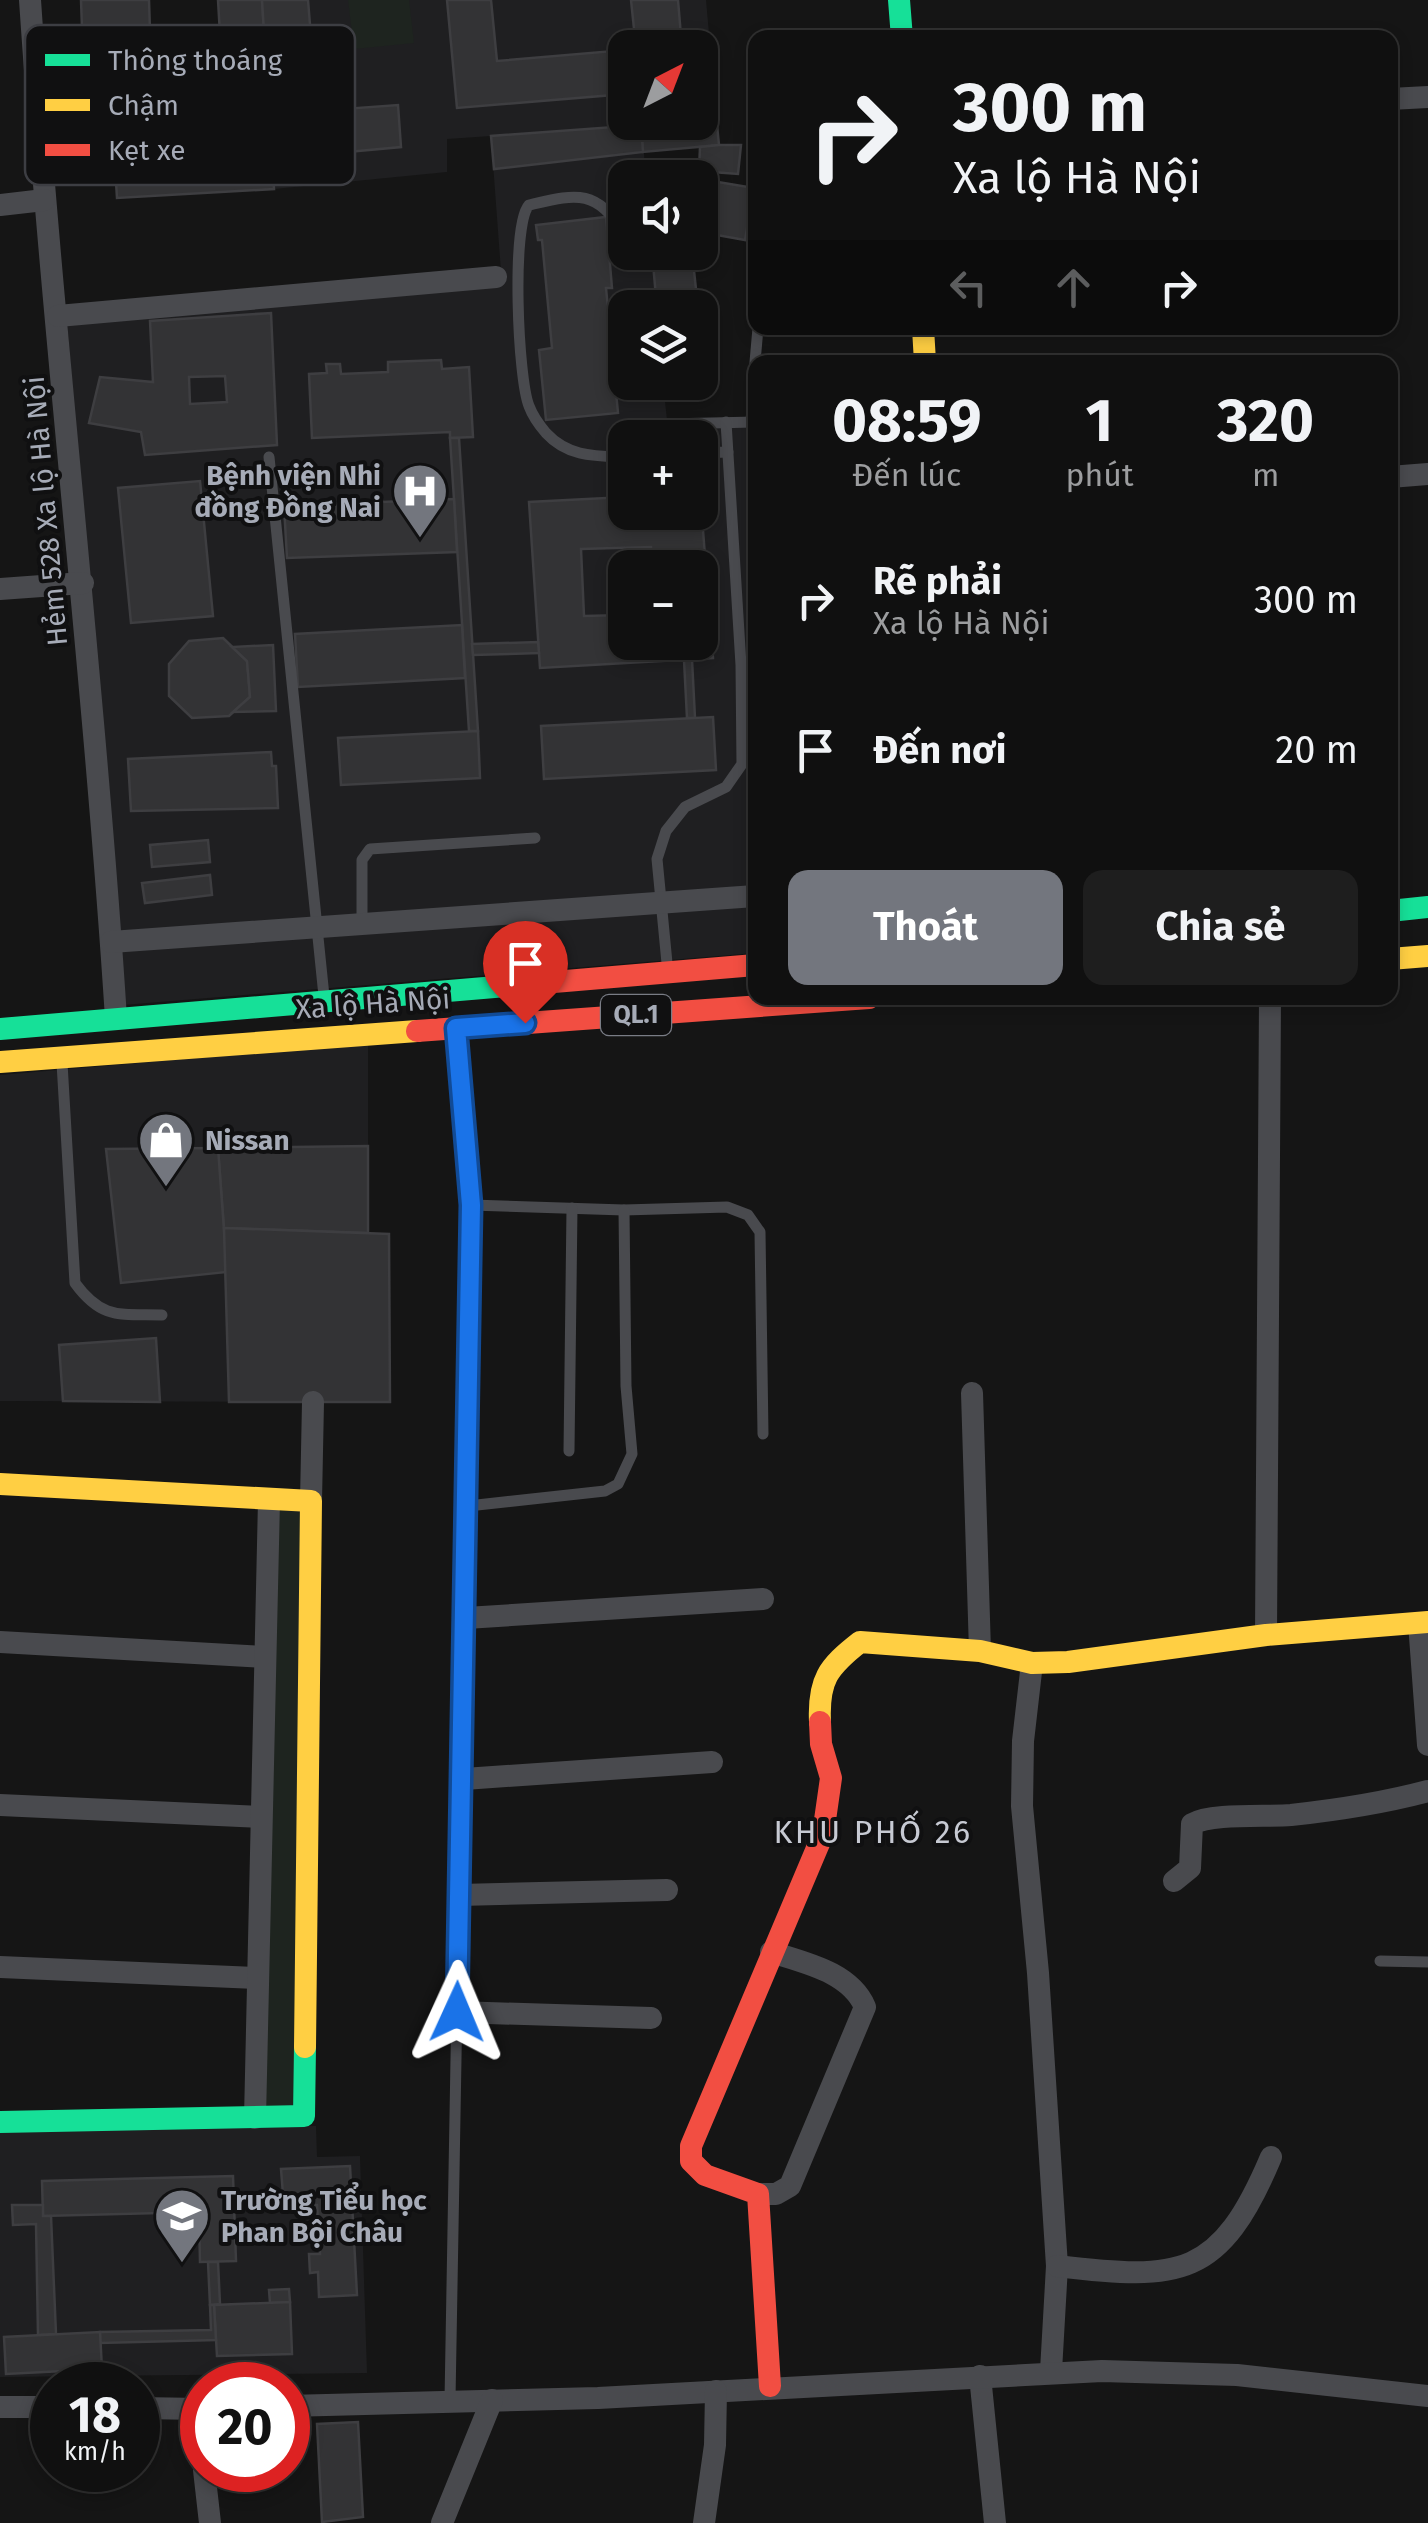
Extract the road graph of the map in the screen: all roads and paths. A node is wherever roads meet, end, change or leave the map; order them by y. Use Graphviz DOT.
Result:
graph roads {
  1 [pos="30,0"];
  2 [pos="899,0"];
  3 [pos="32,25"];
  4 [pos="901,30"];
  5 [pos="1428,96"];
  6 [pos="1398,99"];
  7 [pos="43,185"];
  8 [pos="44,200"];
  9 [pos="0,205"];
  10 [pos="608,209"];
  11 [pos="496,278"];
  12 [pos="58,316"];
  13 [pos="718,422"];
  14 [pos="726,422"];
  15 [pos="748,422"];
  16 [pos="718,452"];
  17 [pos="728,452"];
  18 [pos="608,456"];
  19 [pos="268,457"];
  20 [pos="1428,474"];
  21 [pos="1398,477"];
  22 [pos="83,583"];
  23 [pos="0,589"];
  24 [pos="535,838"];
  25 [pos="748,897"];
  26 [pos="662,904"];
  27 [pos="1428,907"];
  28 [pos="1398,909"];
  29 [pos="362,925"];
  30 [pos="316,928"];
  31 [pos="111,942"];
  32 [pos="1428,956"];
  33 [pos="1398,958"];
  34 [pos="748,966"];
  35 [pos="667,973"];
  36 [pos="325,1001"];
  37 [pos="773,1005"];
  38 [pos="1270,1005"];
  39 [pos="116,1018"];
  40 [pos="456,1028"];
  41 [pos="0,1029"];
  42 [pos="62,1057"];
  43 [pos="0,1062"];
  44 [pos="471,1205"];
  45 [pos="572,1208"];
  46 [pos="624,1210"];
  47 [pos="162,1314"];
  48 [pos="972,1393"];
  49 [pos="314,1402"];
  50 [pos="763,1434"];
  51 [pos="569,1450"];
  52 [pos="0,1484"];
  53 [pos="270,1500"];
  54 [pos="310,1501"];
  55 [pos="468,1506"];
  56 [pos="763,1599"];
  57 [pos="466,1618"];
  58 [pos="1424,1622"];
  59 [pos="1266,1634"];
  60 [pos="0,1642"];
  61 [pos="980,1651"];
  62 [pos="265,1657"];
  63 [pos="1032,1663"];
  64 [pos="1428,1745"];
  65 [pos="712,1762"];
  66 [pos="464,1778"];
  67 [pos="1428,1791"];
  68 [pos="0,1804"];
  69 [pos="260,1817"];
  70 [pos="1174,1881"];
  71 [pos="666,1890"];
  72 [pos="459,1895"];
  73 [pos="771,1952"];
  74 [pos="1380,1961"];
  75 [pos="1428,1962"];
  76 [pos="0,1967"];
  77 [pos="257,1978"];
  78 [pos="457,2012"];
  79 [pos="651,2018"];
  80 [pos="256,2118"];
  81 [pos="0,2122"];
  82 [pos="1272,2158"];
  83 [pos="758,2194"];
  84 [pos="1057,2266"];
  85 [pos="1050,2371"];
  86 [pos="980,2376"];
  87 [pos="770,2386"];
  88 [pos="716,2391"];
  89 [pos="1428,2396"];
  90 [pos="450,2400"];
  91 [pos="492,2400"];
  92 [pos="310,2405"];
  93 [pos="0,2407"];
  94 [pos="30,2407"];
  95 [pos="206,2492"];
  96 [pos="210,2523"];
  97 [pos="442,2523"];
  98 [pos="704,2523"];
  99 [pos="995,2523"];
  1 -- 3 [label="street, Hẻm 528 Xa lộ Hà Nội"];
  2 -- 4 [label="main road"];
  5 -- 6 [label="street"];
  7 -- 8 [label="street, Hẻm 528 Xa lộ Hà Nội"];
  8 -- 9 [label="street"];
  8 -- 12 [label="street, Hẻm 528 Xa lộ Hà Nội"];
  10 -- 18 [label="lane"];
  11 -- 12 [label="street"];
  12 -- 22 [label="street, Hẻm 528 Xa lộ Hà Nội"];
  13 -- 14 [label="lane"];
  14 -- 15 [label="lane"];
  14 -- 17 [label="lane"];
  16 -- 17 [label="lane"];
  17 -- 26 [label="lane"];
  19 -- 30 [label="lane"];
  20 -- 21 [label="street"];
  22 -- 23 [label="street"];
  22 -- 31 [label="street, Hẻm 528 Xa lộ Hà Nội"];
  24 -- 29 [label="lane"];
  25 -- 26 [label="street"];
  26 -- 29 [label="street"];
  26 -- 35 [label="lane"];
  27 -- 28 [label="main road"];
  29 -- 30 [label="street"];
  30 -- 31 [label="street"];
  30 -- 36 [label="lane"];
  31 -- 39 [label="street, Hẻm 528 Xa lộ Hà Nội"];
  32 -- 33 [label="main road"];
  34 -- 35 [label="main road, Xa lộ Hà Nội / QL.1"];
  35 -- 36 [label="main road, Xa lộ Hà Nội / QL.1"];
  36 -- 39 [label="main road, Xa lộ Hà Nội / QL.1"];
  37 -- 40 [label="main road, Xa lộ Hà Nội / QL.1"];
  38 -- 59 [label="street"];
  39 -- 41 [label="main road, Xa lộ Hà Nội / QL.1"];
  40 -- 42 [label="main road, Xa lộ Hà Nội / QL.1"];
  40 -- 44 [label="lane"];
  42 -- 43 [label="main road, Xa lộ Hà Nội / QL.1"];
  42 -- 47 [label="lane"];
  44 -- 45 [label="lane"];
  44 -- 55 [label="lane"];
  45 -- 46 [label="lane"];
  45 -- 51 [label="lane"];
  46 -- 50 [label="lane"];
  46 -- 55 [label="lane"];
  48 -- 61 [label="street"];
  49 -- 54 [label="street"];
  52 -- 53 [label="main road"];
  53 -- 54 [label="main road"];
  53 -- 62 [label="street"];
  54 -- 80 [label="main road"];
  55 -- 57 [label="lane"];
  56 -- 57 [label="street"];
  57 -- 66 [label="lane"];
  58 -- 59 [label="main road"];
  58 -- 64 [label="street"];
  59 -- 63 [label="main road"];
  60 -- 62 [label="street"];
  61 -- 63 [label="main road"];
  61 -- 73 [label="main road"];
  62 -- 69 [label="street"];
  63 -- 84 [label="street"];
  65 -- 66 [label="street"];
  66 -- 72 [label="lane"];
  67 -- 70 [label="street"];
  68 -- 69 [label="street"];
  69 -- 77 [label="street"];
  71 -- 72 [label="street"];
  72 -- 78 [label="lane"];
  73 -- 83 [label="main road"];
  73 -- 83 [label="street"];
  74 -- 75 [label="lane"];
  76 -- 77 [label="street"];
  77 -- 80 [label="street"];
  78 -- 79 [label="street"];
  78 -- 90 [label="lane"];
  80 -- 81 [label="main road"];
  82 -- 84 [label="street"];
  83 -- 87 [label="main road"];
  84 -- 85 [label="street"];
  85 -- 86 [label="street"];
  85 -- 89 [label="street"];
  86 -- 87 [label="street"];
  86 -- 99 [label="street"];
  87 -- 88 [label="street"];
  88 -- 91 [label="street"];
  88 -- 98 [label="street"];
  90 -- 91 [label="street"];
  90 -- 92 [label="street"];
  91 -- 97 [label="street"];
  93 -- 94 [label="street"];
  95 -- 96 [label="street"];
}
